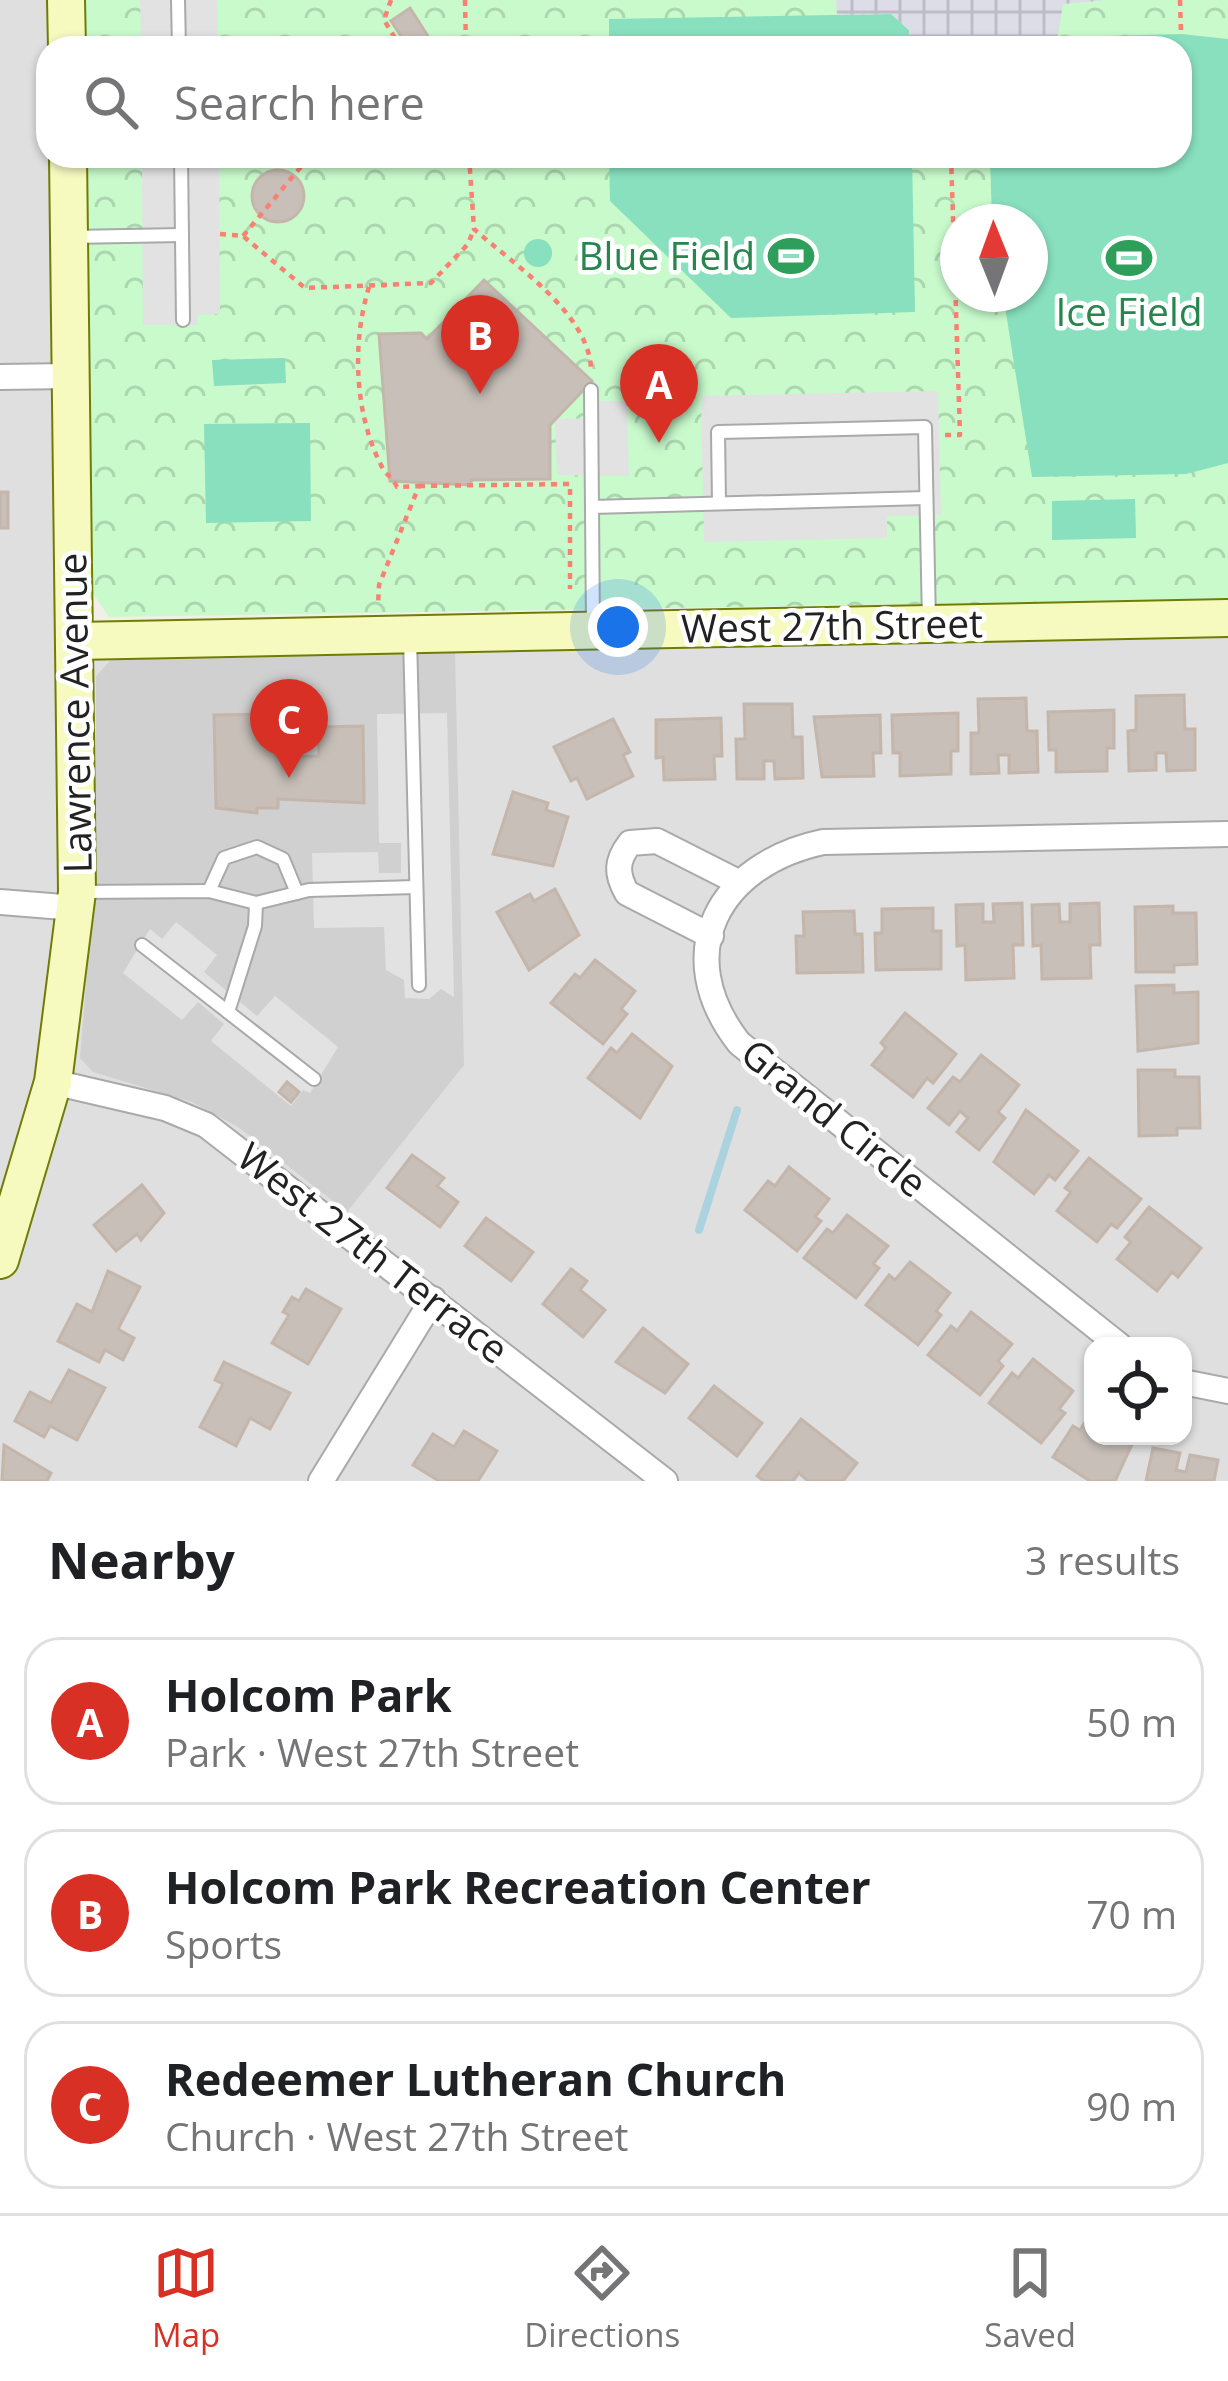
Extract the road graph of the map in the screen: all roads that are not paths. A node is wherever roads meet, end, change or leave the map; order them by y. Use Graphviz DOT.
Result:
graph roads {
  1 [pos="66,0"];
  2 [pos="178,0"];
  3 [pos="67,36"];
  4 [pos="179,36"];
  5 [pos="68,168"];
  6 [pos="181,168"];
  7 [pos="182,235"];
  8 [pos="69,236"];
  9 [pos="183,320"];
  10 [pos="70,376"];
  11 [pos="0,377"];
  12 [pos="591,390"];
  13 [pos="926,498"];
  14 [pos="719,503"];
  15 [pos="592,507"];
  16 [pos="1228,618"];
  17 [pos="929,624"];
  18 [pos="593,630"];
  19 [pos="410,634"];
  20 [pos="75,641"];
  21 [pos="1228,834"];
  22 [pos="736,881"];
  23 [pos="416,887"];
  24 [pos="209,891"];
  25 [pos="297,893"];
  26 [pos="76,900"];
  27 [pos="0,902"];
  28 [pos="256,904"];
  29 [pos="711,936"];
  30 [pos="142,945"];
  31 [pos="419,985"];
  32 [pos="228,1012"];
  33 [pos="314,1078"];
  34 [pos="52,1082"];
  35 [pos="0,1260"];
  36 [pos="433,1299"];
  37 [pos="1109,1337"];
  38 [pos="1192,1384"];
  39 [pos="1228,1391"];
  40 [pos="321,1481"];
  41 [pos="664,1481"];
  1 -- 3 [label="street"];
  2 -- 4 [label="lane"];
  5 -- 8 [label="street, Lawrence Avenue"];
  6 -- 7 [label="lane"];
  7 -- 8 [label="lane"];
  7 -- 9 [label="lane"];
  8 -- 10 [label="street, Lawrence Avenue"];
  10 -- 11 [label="street"];
  10 -- 20 [label="street, Lawrence Avenue"];
  12 -- 15 [label="lane"];
  13 -- 14 [label="lane"];
  13 -- 14 [label="lane"];
  13 -- 17 [label="lane"];
  14 -- 15 [label="lane"];
  15 -- 18 [label="lane"];
  16 -- 17 [label="street, West 27th Street"];
  17 -- 18 [label="street, West 27th Street"];
  18 -- 19 [label="street, West 27th Street"];
  19 -- 20 [label="street, West 27th Street"];
  19 -- 23 [label="lane"];
  20 -- 26 [label="street, Lawrence Avenue"];
  21 -- 22 [label="street"];
  22 -- 29 [label="street, Grand Circle"];
  22 -- 29 [label="street"];
  23 -- 25 [label="lane"];
  23 -- 31 [label="lane"];
  24 -- 25 [label="lane"];
  24 -- 26 [label="lane"];
  24 -- 28 [label="lane"];
  25 -- 28 [label="lane"];
  26 -- 27 [label="street"];
  26 -- 34 [label="street, Lawrence Avenue"];
  28 -- 32 [label="lane"];
  29 -- 37 [label="street, Grand Circle"];
  30 -- 32 [label="lane"];
  32 -- 33 [label="lane"];
  34 -- 35 [label="street, Lawrence Avenue"];
  34 -- 36 [label="street, West 27th Terrace"];
  36 -- 40 [label="street"];
  36 -- 41 [label="street, West 27th Terrace"];
  38 -- 39 [label="street"];
}
